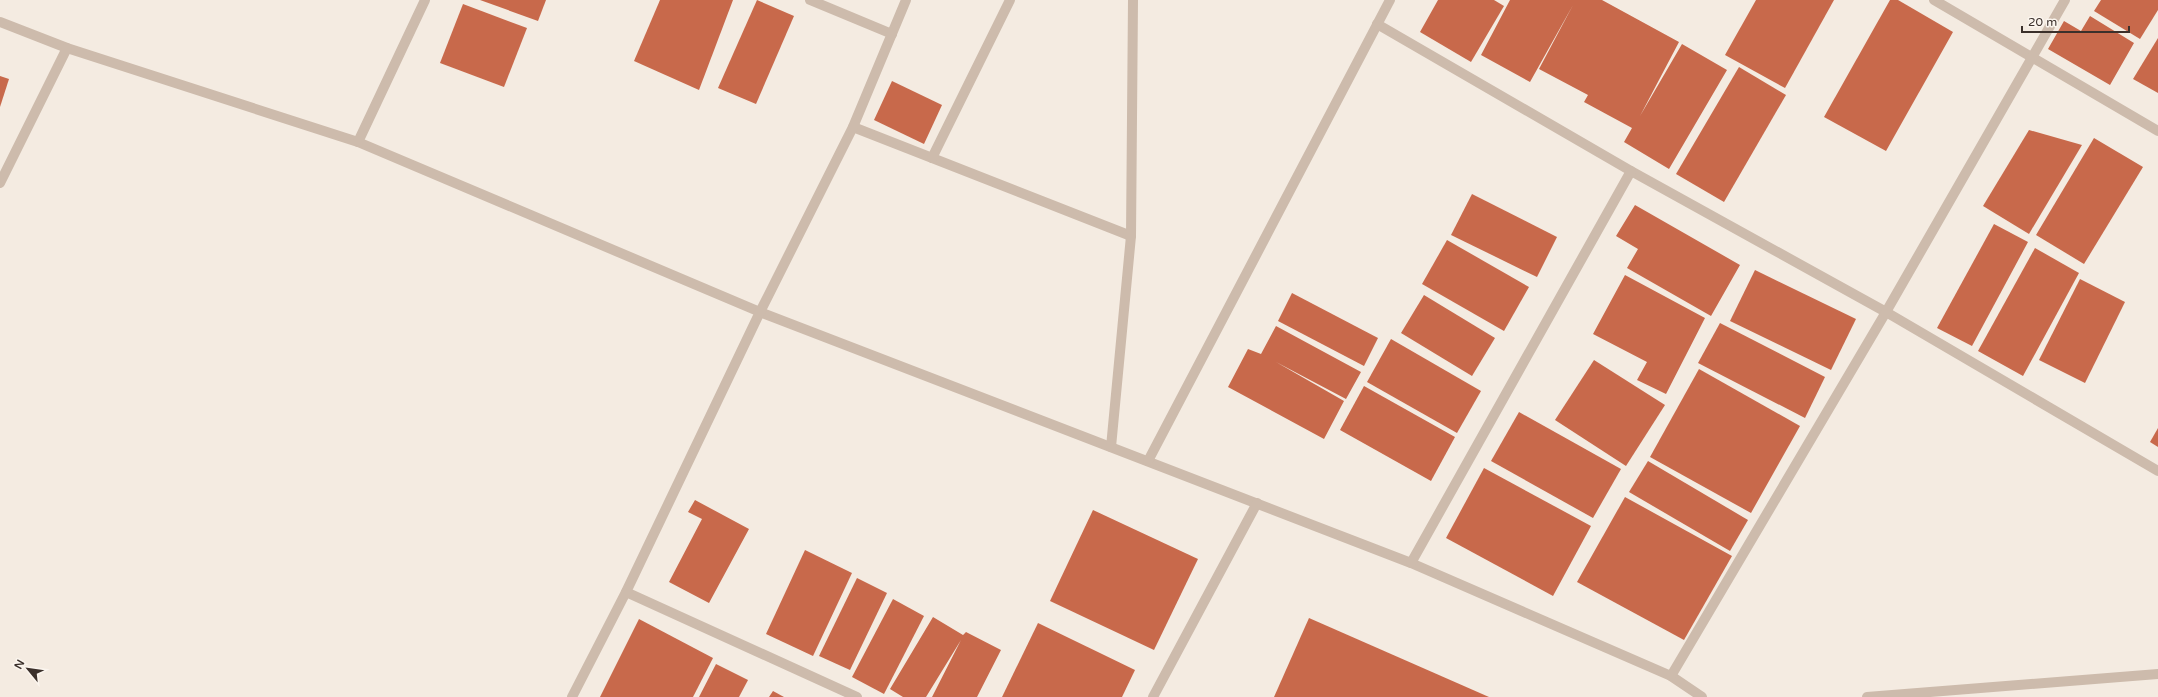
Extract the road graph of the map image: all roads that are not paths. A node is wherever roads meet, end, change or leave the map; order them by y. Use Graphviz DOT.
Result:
graph roads {
  1 [pos="425,0"];
  2 [pos="810,0"];
  3 [pos="906,0"];
  4 [pos="1010,0"];
  5 [pos="1133,0"];
  6 [pos="1390,0"];
  7 [pos="1934,0"];
  8 [pos="2065,0"];
  9 [pos="0,22"];
  10 [pos="1377,24"];
  11 [pos="892,34"];
  12 [pos="67,48"];
  13 [pos="2031,56"];
  14 [pos="853,127"];
  15 [pos="2158,131"];
  16 [pos="358,142"];
  17 [pos="932,158"];
  18 [pos="1631,171"];
  19 [pos="0,183"];
  20 [pos="1131,236"];
  21 [pos="760,312"];
  22 [pos="1886,312"];
  23 [pos="1111,447"];
  24 [pos="1148,461"];
  25 [pos="2158,471"];
  26 [pos="1257,503"];
  27 [pos="1411,563"];
  28 [pos="626,592"];
  29 [pos="2158,674"];
  30 [pos="1671,676"];
  31 [pos="572,697"];
  32 [pos="857,697"];
  33 [pos="1153,697"];
  34 [pos="1702,697"];
  35 [pos="1867,697"];
  1 -- 16 [label="street"];
  2 -- 11 [label="street"];
  3 -- 11 [label="street"];
  4 -- 17 [label="street"];
  5 -- 20 [label="street"];
  6 -- 10 [label="street"];
  7 -- 13 [label="street"];
  8 -- 13 [label="street"];
  9 -- 12 [label="street"];
  10 -- 18 [label="street"];
  10 -- 24 [label="street"];
  11 -- 14 [label="street"];
  12 -- 16 [label="street"];
  12 -- 19 [label="street"];
  13 -- 15 [label="street"];
  13 -- 22 [label="street"];
  14 -- 17 [label="street"];
  14 -- 21 [label="street"];
  16 -- 21 [label="street"];
  17 -- 20 [label="street"];
  18 -- 22 [label="street"];
  18 -- 27 [label="street"];
  20 -- 23 [label="street"];
  21 -- 23 [label="street"];
  21 -- 28 [label="street"];
  22 -- 25 [label="street"];
  22 -- 30 [label="street"];
  23 -- 24 [label="street"];
  24 -- 26 [label="street"];
  26 -- 27 [label="street"];
  26 -- 33 [label="street"];
  27 -- 30 [label="street"];
  28 -- 31 [label="street"];
  28 -- 32 [label="street"];
  29 -- 35 [label="street"];
  30 -- 34 [label="street"];
}
